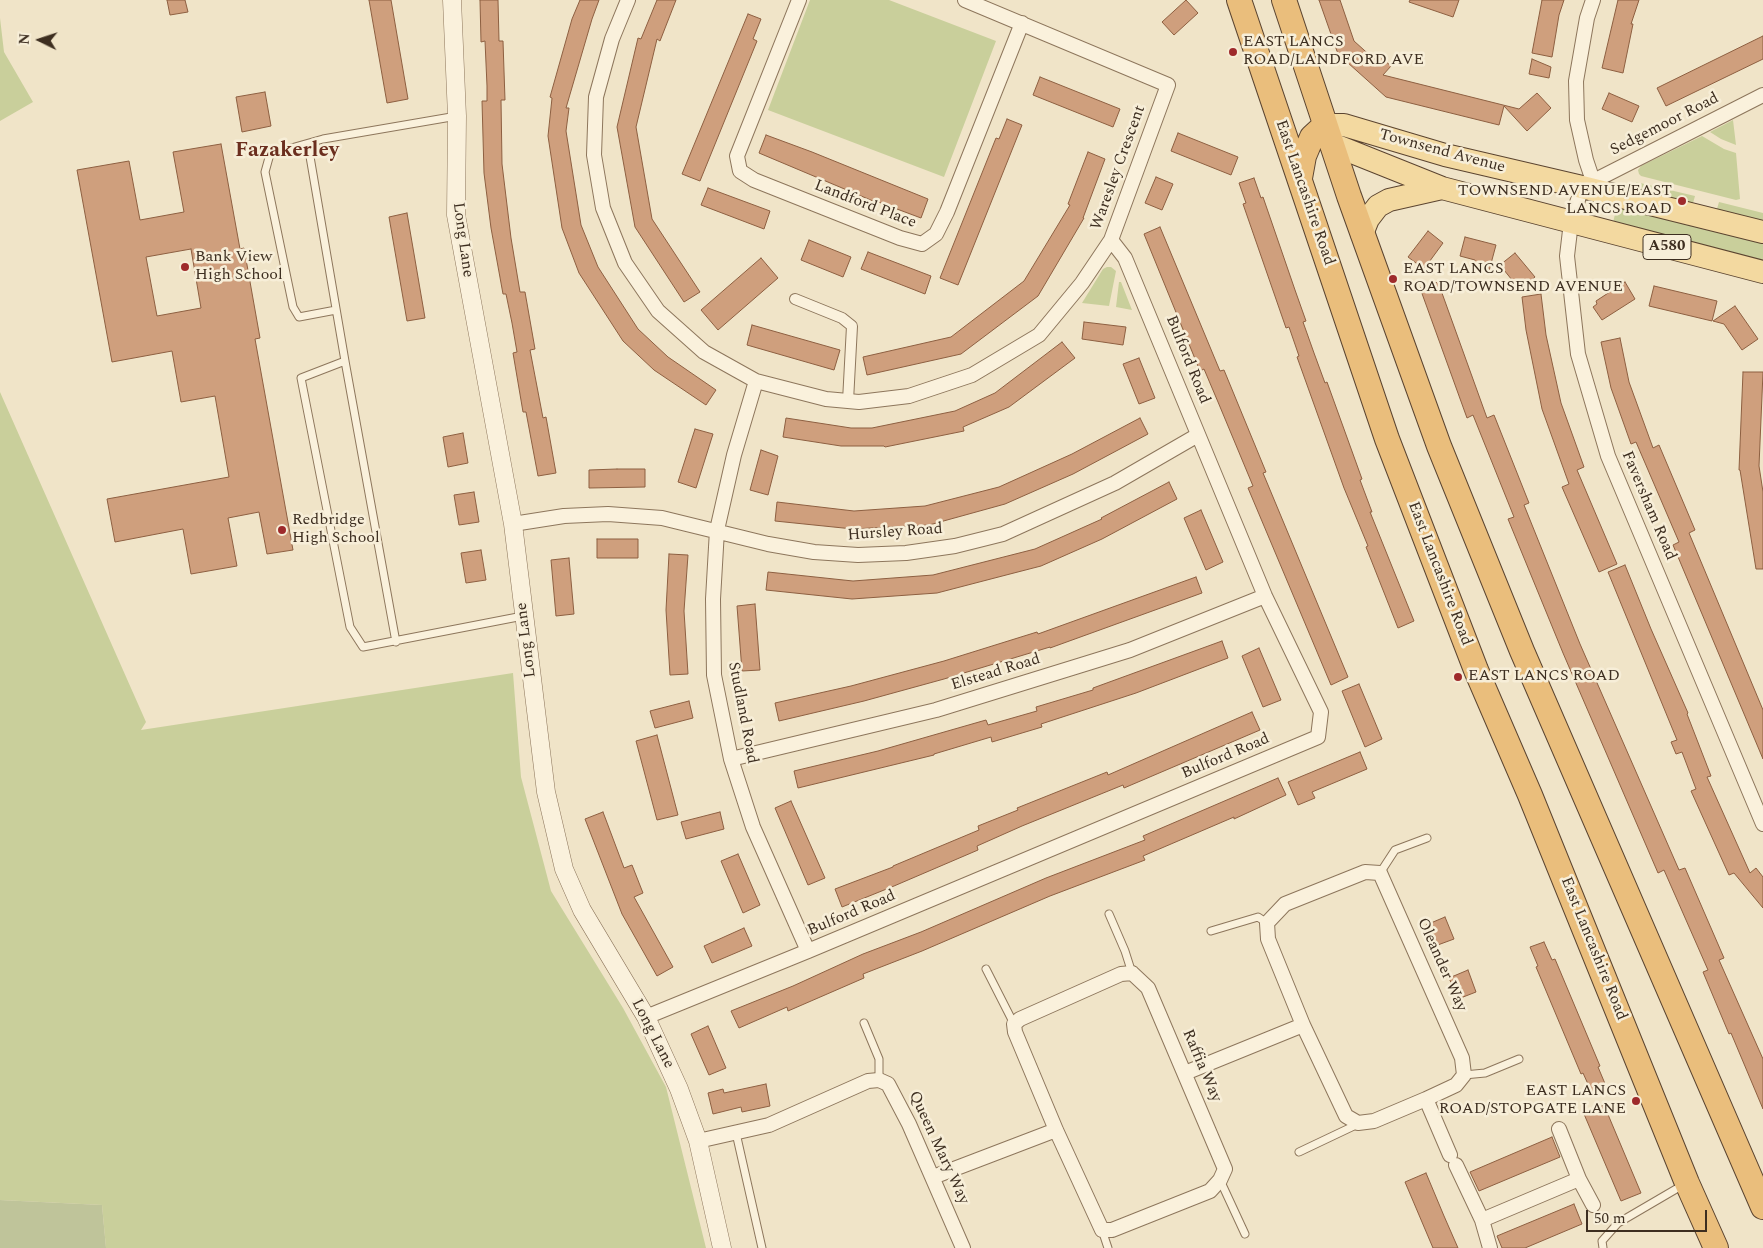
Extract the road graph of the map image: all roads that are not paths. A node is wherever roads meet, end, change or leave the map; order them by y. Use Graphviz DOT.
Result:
graph roads {
  1 [pos="452,0"];
  2 [pos="628,0"];
  3 [pos="799,0"];
  4 [pos="965,0"];
  5 [pos="1239,0"];
  6 [pos="1284,0"];
  7 [pos="1594,0"];
  8 [pos="1022,23"];
  9 [pos="1763,95"];
  10 [pos="457,116"];
  11 [pos="1278,116"];
  12 [pos="1323,135"];
  13 [pos="308,145"];
  14 [pos="1300,178"];
  15 [pos="1588,184"];
  16 [pos="1442,188"];
  17 [pos="1571,222"];
  18 [pos="1763,232"];
  19 [pos="1362,234"];
  20 [pos="1111,240"];
  21 [pos="1763,272"];
  22 [pos="795,299"];
  23 [pos="336,310"];
  24 [pos="345,361"];
  25 [pos="756,381"];
  26 [pos="848,401"];
  27 [pos="1198,435"];
  28 [pos="513,524"];
  29 [pos="717,530"];
  30 [pos="1265,596"];
  31 [pos="524,616"];
  32 [pos="396,642"];
  33 [pos="731,759"];
  34 [pos="1763,824"];
  35 [pos="1427,838"];
  36 [pos="1380,873"];
  37 [pos="1109,914"];
  38 [pos="1267,923"];
  39 [pos="1212,931"];
  40 [pos="808,951"];
  41 [pos="986,969"];
  42 [pos="1132,973"];
  43 [pos="646,1017"];
  44 [pos="864,1023"];
  45 [pos="1014,1024"];
  46 [pos="1303,1025"];
  47 [pos="1518,1059"];
  48 [pos="1185,1073"];
  49 [pos="1464,1075"];
  50 [pos="879,1080"];
  51 [pos="1426,1099"];
  52 [pos="1358,1123"];
  53 [pos="1559,1129"];
  54 [pos="1056,1130"];
  55 [pos="736,1132"];
  56 [pos="698,1141"];
  57 [pos="1299,1152"];
  58 [pos="933,1176"];
  59 [pos="1579,1179"];
  60 [pos="1220,1180"];
  61 [pos="1688,1182"];
  62 [pos="1593,1205"];
  63 [pos="1763,1207"];
  64 [pos="1482,1220"];
  65 [pos="1102,1230"];
  66 [pos="1245,1234"];
  67 [pos="1712,1244"];
  68 [pos="722,1248"];
  69 [pos="762,1248"];
  70 [pos="963,1248"];
  71 [pos="1108,1248"];
  72 [pos="1490,1248"];
  73 [pos="1603,1248"];
  1 -- 10 [label="street, Long Lane"];
  2 -- 25 [label="street, Waresley Crescent"];
  3 -- 8 [label="street, Landford Place"];
  4 -- 8 [label="street"];
  5 -- 11 [label="highway, East Lancashire Road"];
  6 -- 12 [label="highway"];
  7 -- 15 [label="street"];
  8 -- 20 [label="street, Waresley Crescent"];
  9 -- 15 [label="street, Sedgemoor Road"];
  10 -- 13 [label="lane"];
  10 -- 28 [label="street, Long Lane"];
  11 -- 12 [label="highway, A580"];
  11 -- 14 [label="highway, East Lancashire Road"];
  12 -- 14 [label="highway"];
  12 -- 15 [label="main road, Townsend Avenue / A580"];
  12 -- 16 [label="main road, Townsend Avenue / A580"];
  12 -- 19 [label="highway"];
  13 -- 23 [label="lane"];
  13 -- 23 [label="lane"];
  14 -- 61 [label="highway, East Lancashire Road"];
  15 -- 17 [label="street, Faversham Road"];
  15 -- 18 [label="main road, Townsend Avenue / A580"];
  16 -- 17 [label="main road, Townsend Avenue / A580"];
  16 -- 19 [label="main road"];
  17 -- 21 [label="main road, Townsend Avenue / A580"];
  17 -- 34 [label="street, Faversham Road"];
  19 -- 63 [label="highway"];
  20 -- 26 [label="street, Waresley Crescent"];
  20 -- 27 [label="street, Bulford Road"];
  22 -- 26 [label="street"];
  23 -- 24 [label="lane"];
  24 -- 32 [label="lane"];
  24 -- 32 [label="lane"];
  25 -- 26 [label="street, Waresley Crescent"];
  25 -- 29 [label="street, Studland Road"];
  27 -- 29 [label="street, Hursley Road"];
  27 -- 30 [label="street, Bulford Road"];
  28 -- 29 [label="street, Hursley Road"];
  28 -- 31 [label="street, Long Lane"];
  29 -- 33 [label="street, Studland Road"];
  30 -- 33 [label="street, Elstead Road"];
  30 -- 40 [label="street, Bulford Road"];
  31 -- 32 [label="lane"];
  31 -- 43 [label="street, Long Lane"];
  33 -- 40 [label="street, Studland Road"];
  35 -- 36 [label="lane"];
  36 -- 38 [label="street"];
  36 -- 49 [label="street, Oleander Way"];
  37 -- 42 [label="lane"];
  38 -- 39 [label="lane"];
  38 -- 46 [label="street"];
  40 -- 43 [label="street, Bulford Road"];
  41 -- 45 [label="lane"];
  42 -- 45 [label="street"];
  42 -- 48 [label="street, Raffia Way"];
  43 -- 56 [label="street, Long Lane"];
  44 -- 50 [label="lane"];
  45 -- 54 [label="street"];
  46 -- 48 [label="street"];
  46 -- 52 [label="street"];
  47 -- 49 [label="lane"];
  48 -- 60 [label="street, Raffia Way"];
  49 -- 51 [label="street"];
  50 -- 55 [label="street"];
  50 -- 58 [label="street, Queen Mary Way"];
  51 -- 52 [label="street"];
  51 -- 64 [label="street"];
  52 -- 57 [label="lane"];
  53 -- 59 [label="street"];
  54 -- 58 [label="street"];
  54 -- 65 [label="street"];
  55 -- 56 [label="street"];
  55 -- 69 [label="lane"];
  56 -- 68 [label="street, Long Lane"];
  58 -- 70 [label="street, Queen Mary Way"];
  59 -- 62 [label="street"];
  59 -- 64 [label="street"];
  60 -- 65 [label="street"];
  60 -- 66 [label="lane"];
  61 -- 67 [label="highway, East Lancashire Road"];
  61 -- 73 [label="lane"];
  64 -- 72 [label="street"];
  65 -- 71 [label="lane"];
}
